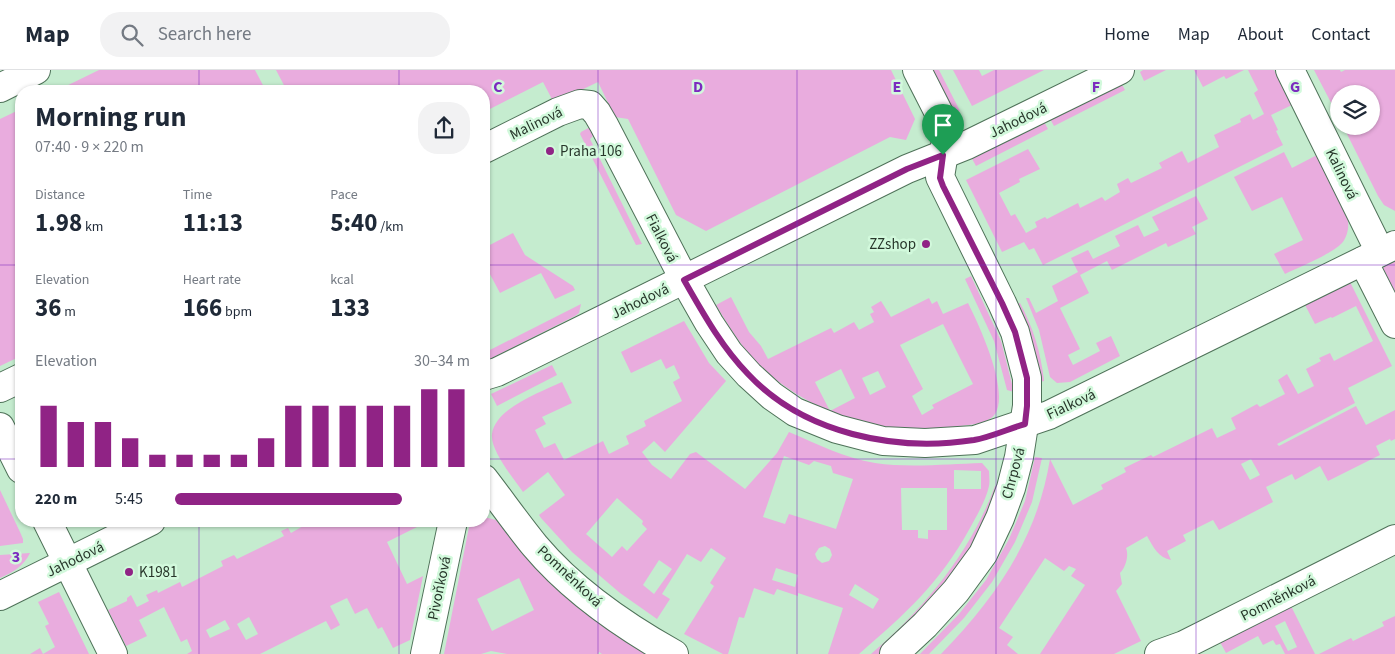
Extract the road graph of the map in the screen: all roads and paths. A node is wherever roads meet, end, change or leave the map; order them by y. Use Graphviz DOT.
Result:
graph roads {
  1 [pos="36,70"];
  2 [pos="917,70"];
  3 [pos="1120,70"];
  4 [pos="1290,70"];
  5 [pos="0,88"];
  6 [pos="590,105"];
  7 [pos="490,146"];
  8 [pos="943,155"];
  9 [pos="1380,252"];
  10 [pos="684,280"];
  11 [pos="1395,324"];
  12 [pos="490,374"];
  13 [pos="15,381"];
  14 [pos="0,388"];
  15 [pos="1025,424"];
  16 [pos="0,427"];
  17 [pos="15,458"];
  18 [pos="490,487"];
  19 [pos="50,527"];
  20 [pos="139,527"];
  21 [pos="452,527"];
  22 [pos="1395,539"];
  23 [pos="68,562"];
  24 [pos="0,596"];
  25 [pos="113,654"];
  26 [pos="425,654"];
  27 [pos="674,654"];
  28 [pos="894,654"];
  29 [pos="1159,654"];
  1 -- 5 [label="street"];
  2 -- 8 [label="street, Chrpová"];
  3 -- 8 [label="street, Jahodová"];
  4 -- 9 [label="street, Kalinová"];
  6 -- 7 [label="street, Malinová"];
  6 -- 10 [label="street, Fialková"];
  8 -- 10 [label="street, Jahodová"];
  8 -- 15 [label="street, Chrpová"];
  9 -- 11 [label="street, Kalinová"];
  9 -- 15 [label="street, Fialková"];
  10 -- 12 [label="street, Jahodová"];
  10 -- 15 [label="street, Fialková"];
  13 -- 14 [label="street"];
  15 -- 28 [label="street, Chrpová"];
  16 -- 17 [label="street"];
  18 -- 27 [label="street, Pomněnková"];
  19 -- 23 [label="street"];
  20 -- 23 [label="street, Jahodová"];
  21 -- 26 [label="street, Pivoňková"];
  22 -- 29 [label="street, Pomněnková"];
  23 -- 24 [label="street, Jahodová"];
  23 -- 25 [label="street"];
}
